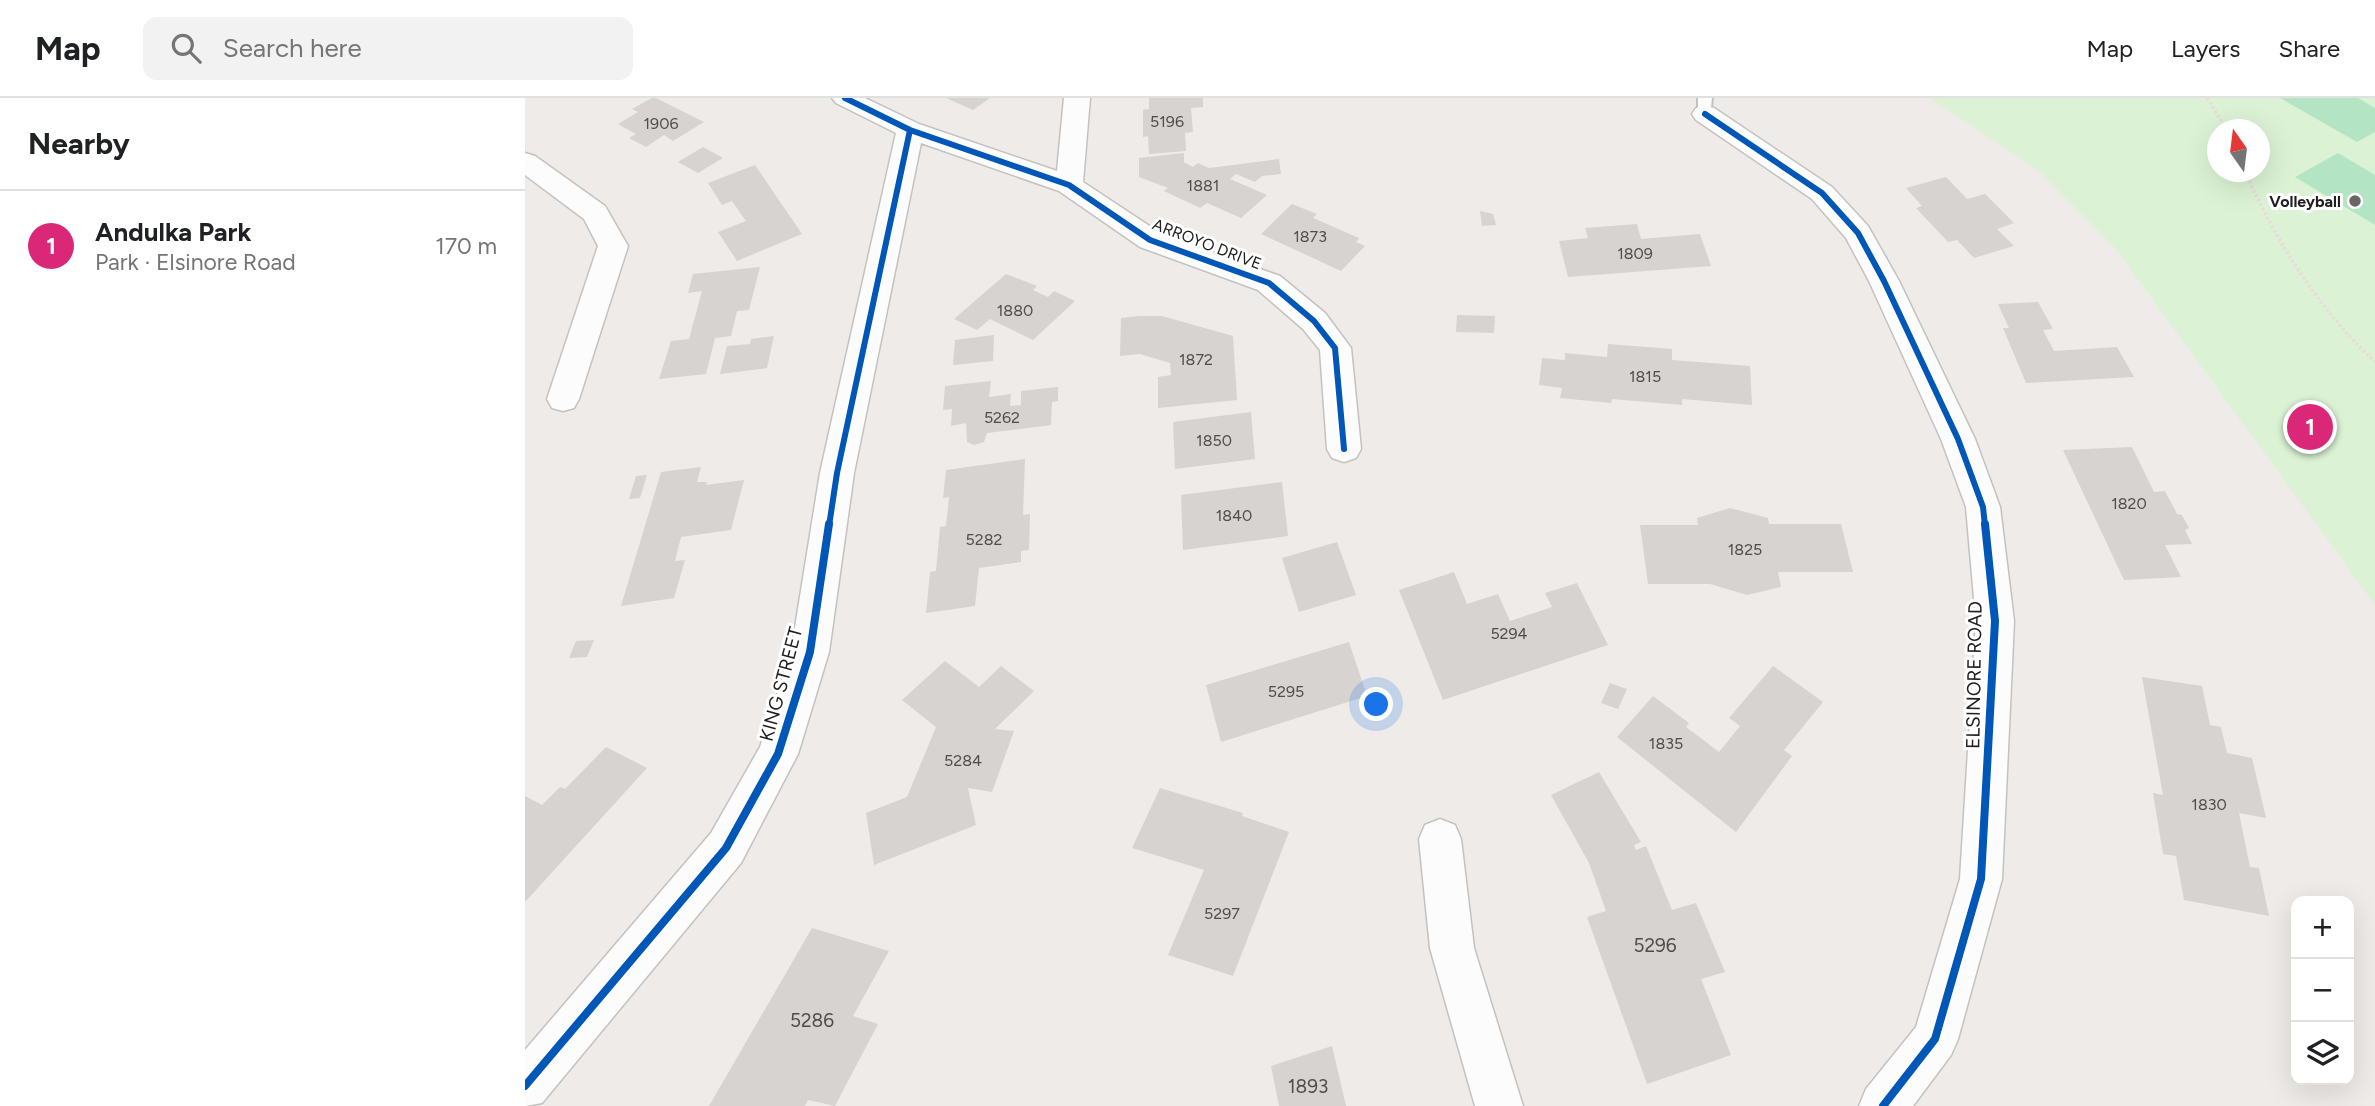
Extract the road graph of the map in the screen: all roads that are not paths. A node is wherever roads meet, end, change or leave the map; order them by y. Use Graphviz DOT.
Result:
graph roads {
  1 [pos="845,98"];
  2 [pos="1077,98"];
  3 [pos="1705,106"];
  4 [pos="910,130"];
  5 [pos="525,162"];
  6 [pos="1069,185"];
  7 [pos="563,399"];
  8 [pos="1344,449"];
  9 [pos="1440,839"];
  10 [pos="525,1086"];
  11 [pos="1499,1106"];
  12 [pos="1883,1106"];
  1 -- 4 [label="street, ARROYO DRIVE"];
  2 -- 6 [label="street"];
  3 -- 12 [label="street, ELSINORE ROAD"];
  4 -- 6 [label="street, ARROYO DRIVE"];
  4 -- 10 [label="street, KING STREET"];
  5 -- 7 [label="street"];
  6 -- 8 [label="street, ARROYO DRIVE"];
  9 -- 11 [label="street"];
}
